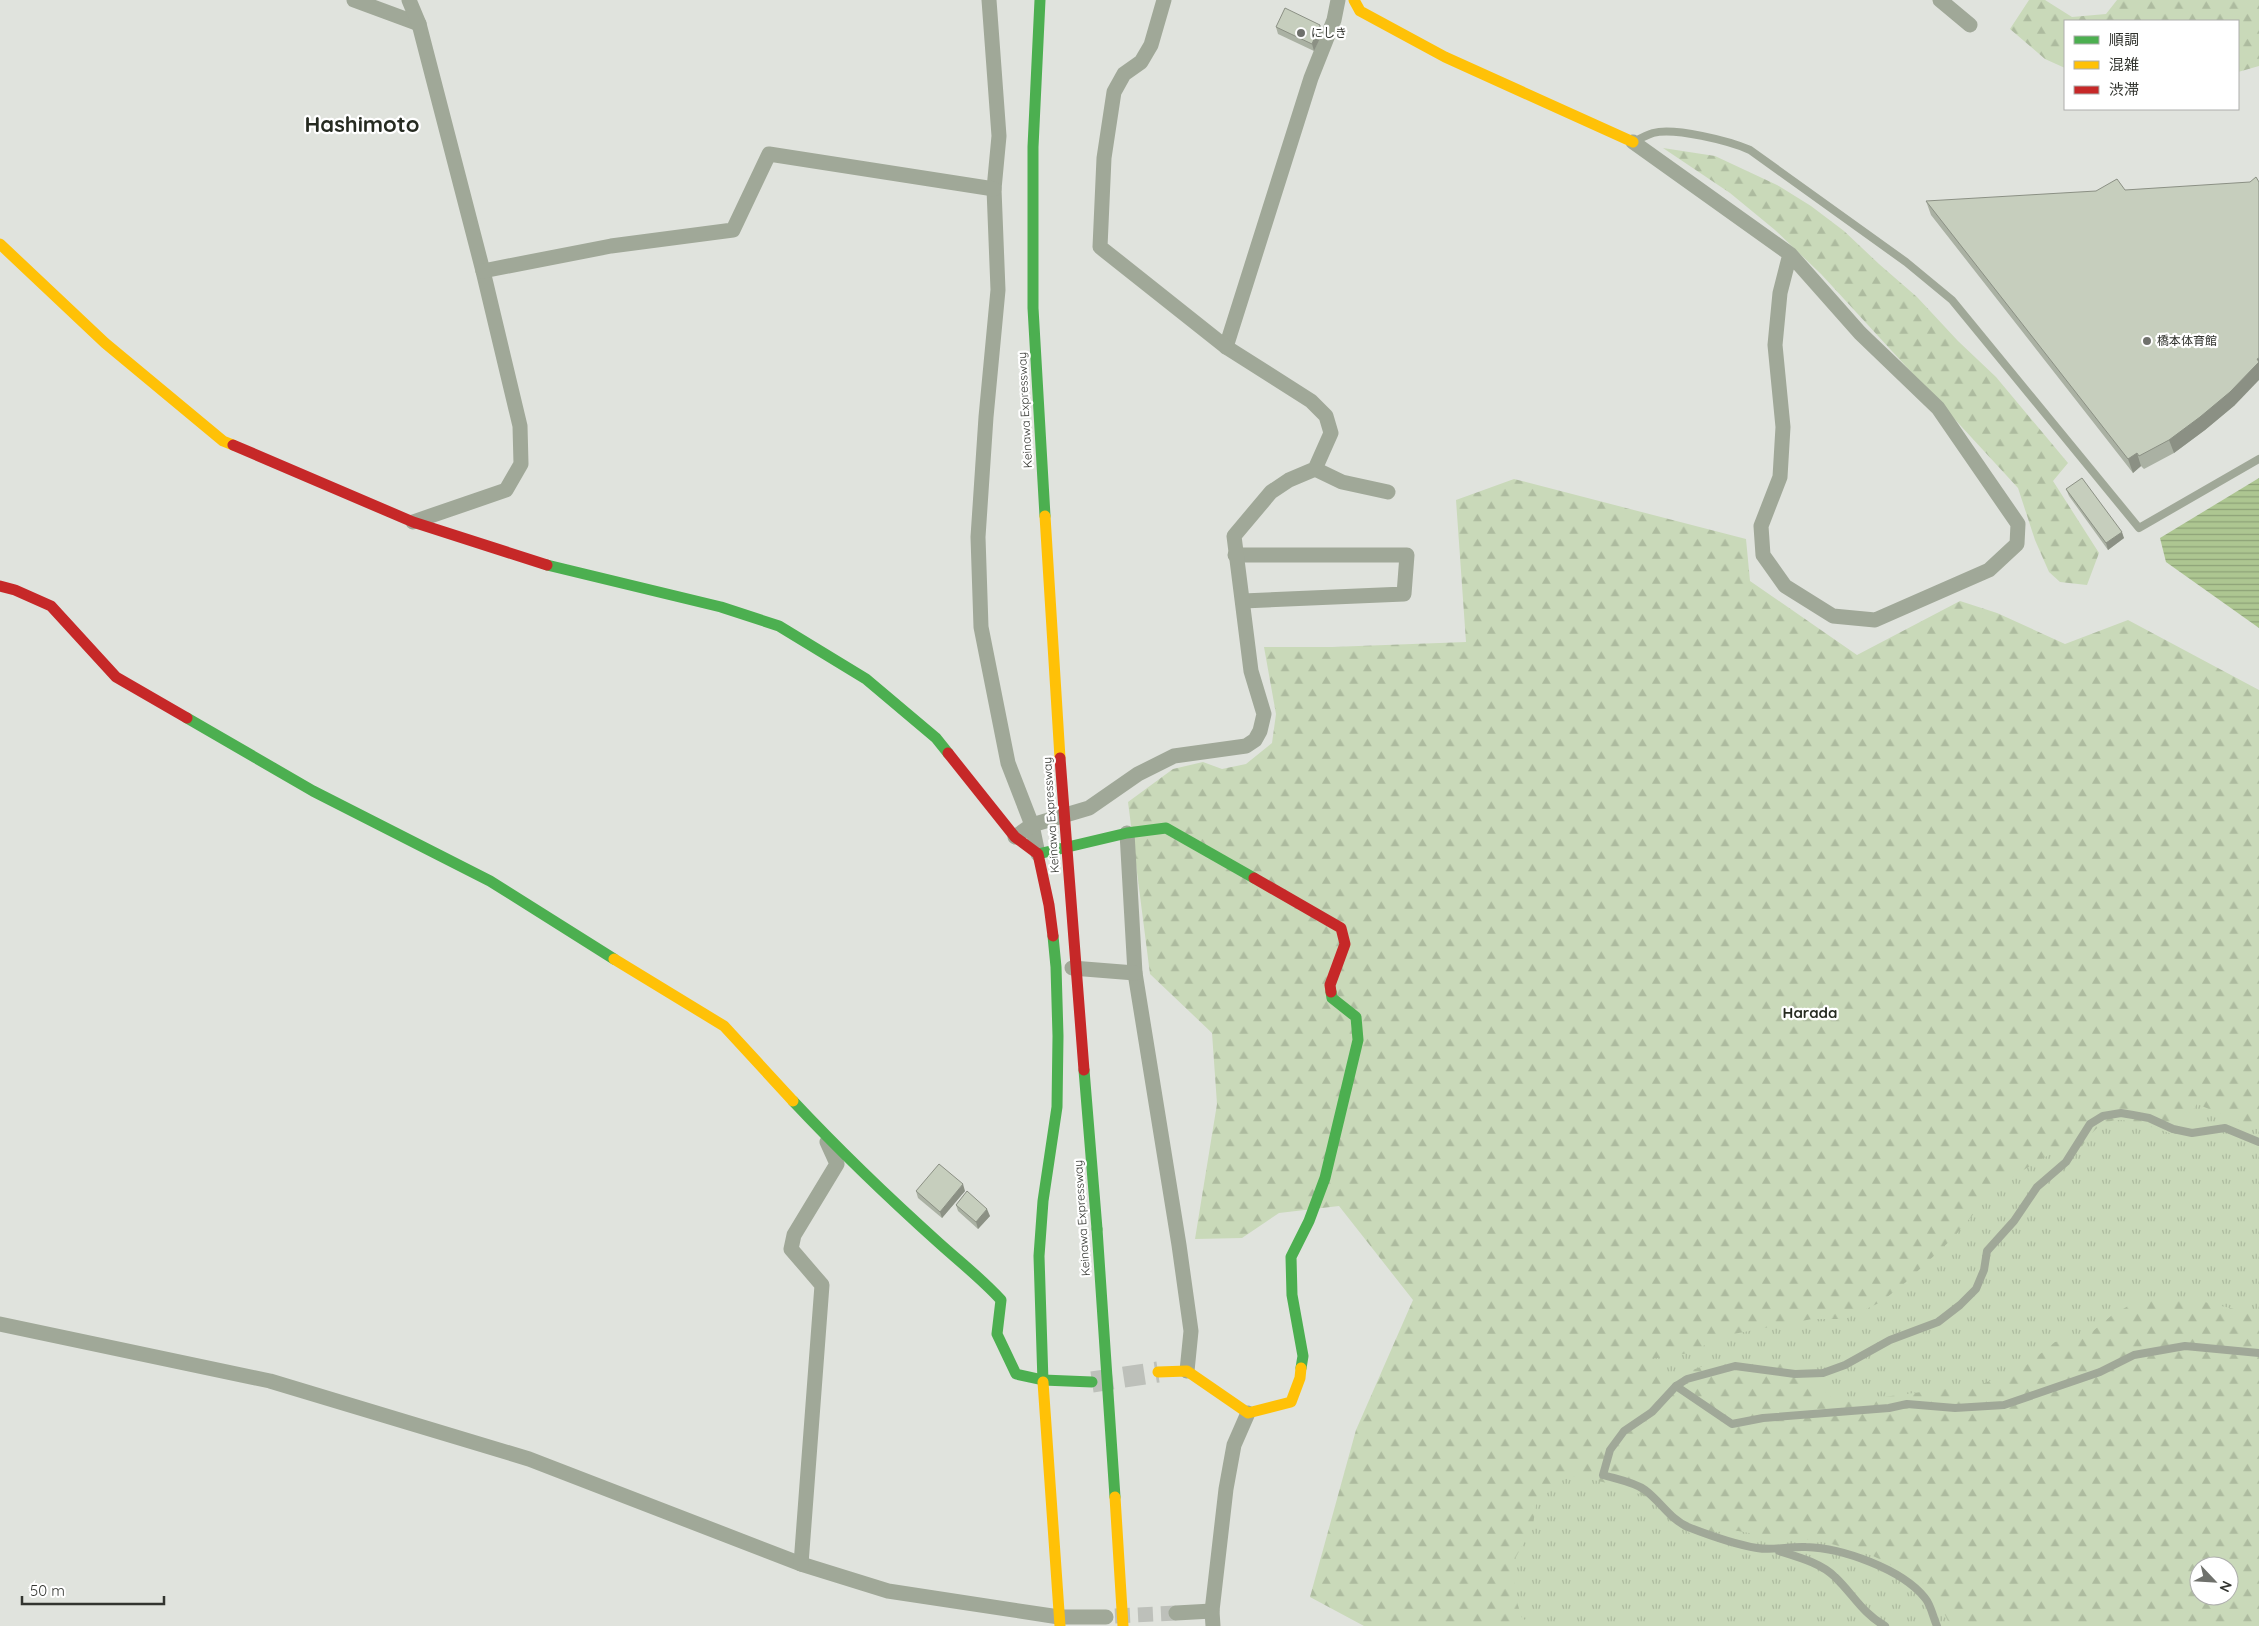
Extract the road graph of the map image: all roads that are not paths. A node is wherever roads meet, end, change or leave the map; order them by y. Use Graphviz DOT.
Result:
graph roads {
  1 [pos="354,0"];
  2 [pos="409,0"];
  3 [pos="989,0"];
  4 [pos="1040,0"];
  5 [pos="1164,0"];
  6 [pos="1338,0"];
  7 [pos="1354,0"];
  8 [pos="1940,0"];
  9 [pos="419,24"];
  10 [pos="1970,24"];
  11 [pos="1633,142"];
  12 [pos="994,190"];
  13 [pos="0,244"];
  14 [pos="1790,254"];
  15 [pos="483,271"];
  16 [pos="1226,347"];
  17 [pos="2259,459"];
  18 [pos="1315,469"];
  19 [pos="1388,492"];
  20 [pos="414,522"];
  21 [pos="1236,555"];
  22 [pos="0,586"];
  23 [pos="1243,601"];
  24 [pos="1032,825"];
  25 [pos="1128,833"];
  26 [pos="1014,837"];
  27 [pos="1038,854"];
  28 [pos="1056,967"];
  29 [pos="1135,973"];
  30 [pos="822,1132"];
  31 [pos="2259,1142"];
  32 [pos="0,1324"];
  33 [pos="2259,1353"];
  34 [pos="1187,1371"];
  35 [pos="1158,1372"];
  36 [pos="1043,1380"];
  37 [pos="1092,1382"];
  38 [pos="1676,1386"];
  39 [pos="1248,1413"];
  40 [pos="1775,1550"];
  41 [pos="801,1564"];
  42 [pos="1176,1613"];
  43 [pos="1106,1617"];
  44 [pos="1212,1619"];
  45 [pos="1060,1622"];
  46 [pos="1122,1626"];
  47 [pos="1885,1626"];
  48 [pos="1937,1626"];
  1 -- 9 [label="street"];
  2 -- 9 [label="street"];
  3 -- 12 [label="street"];
  4 -- 46 [label="main road, Keinawa Expressway, bridge"];
  5 -- 16 [label="street"];
  6 -- 16 [label="street"];
  7 -- 11 [label="main road"];
  8 -- 10 [label="street"];
  9 -- 15 [label="street"];
  11 -- 14 [label="street"];
  11 -- 17 [label="lane"];
  12 -- 15 [label="street"];
  12 -- 24 [label="street"];
  13 -- 20 [label="main road"];
  14 -- 14 [label="street"];
  15 -- 20 [label="street"];
  16 -- 18 [label="street"];
  18 -- 19 [label="street"];
  18 -- 21 [label="street"];
  20 -- 26 [label="main road"];
  21 -- 23 [label="street"];
  21 -- 23 [label="street"];
  22 -- 30 [label="main road"];
  23 -- 24 [label="street"];
  24 -- 26 [label="street"];
  24 -- 27 [label="street"];
  25 -- 27 [label="main road"];
  25 -- 29 [label="street"];
  25 -- 39 [label="main road"];
  26 -- 27 [label="main road"];
  27 -- 28 [label="main road"];
  28 -- 29 [label="street"];
  28 -- 36 [label="main road"];
  29 -- 34 [label="street"];
  30 -- 36 [label="main road"];
  30 -- 41 [label="street"];
  31 -- 38 [label="lane"];
  32 -- 41 [label="street"];
  33 -- 38 [label="lane"];
  34 -- 35 [label="main road"];
  34 -- 39 [label="main road"];
  36 -- 37 [label="main road"];
  36 -- 45 [label="main road"];
  38 -- 40 [label="lane"];
  39 -- 44 [label="street"];
  40 -- 47 [label="lane"];
  40 -- 48 [label="lane"];
  41 -- 45 [label="street"];
  42 -- 44 [label="street"];
  43 -- 45 [label="street"];
}
